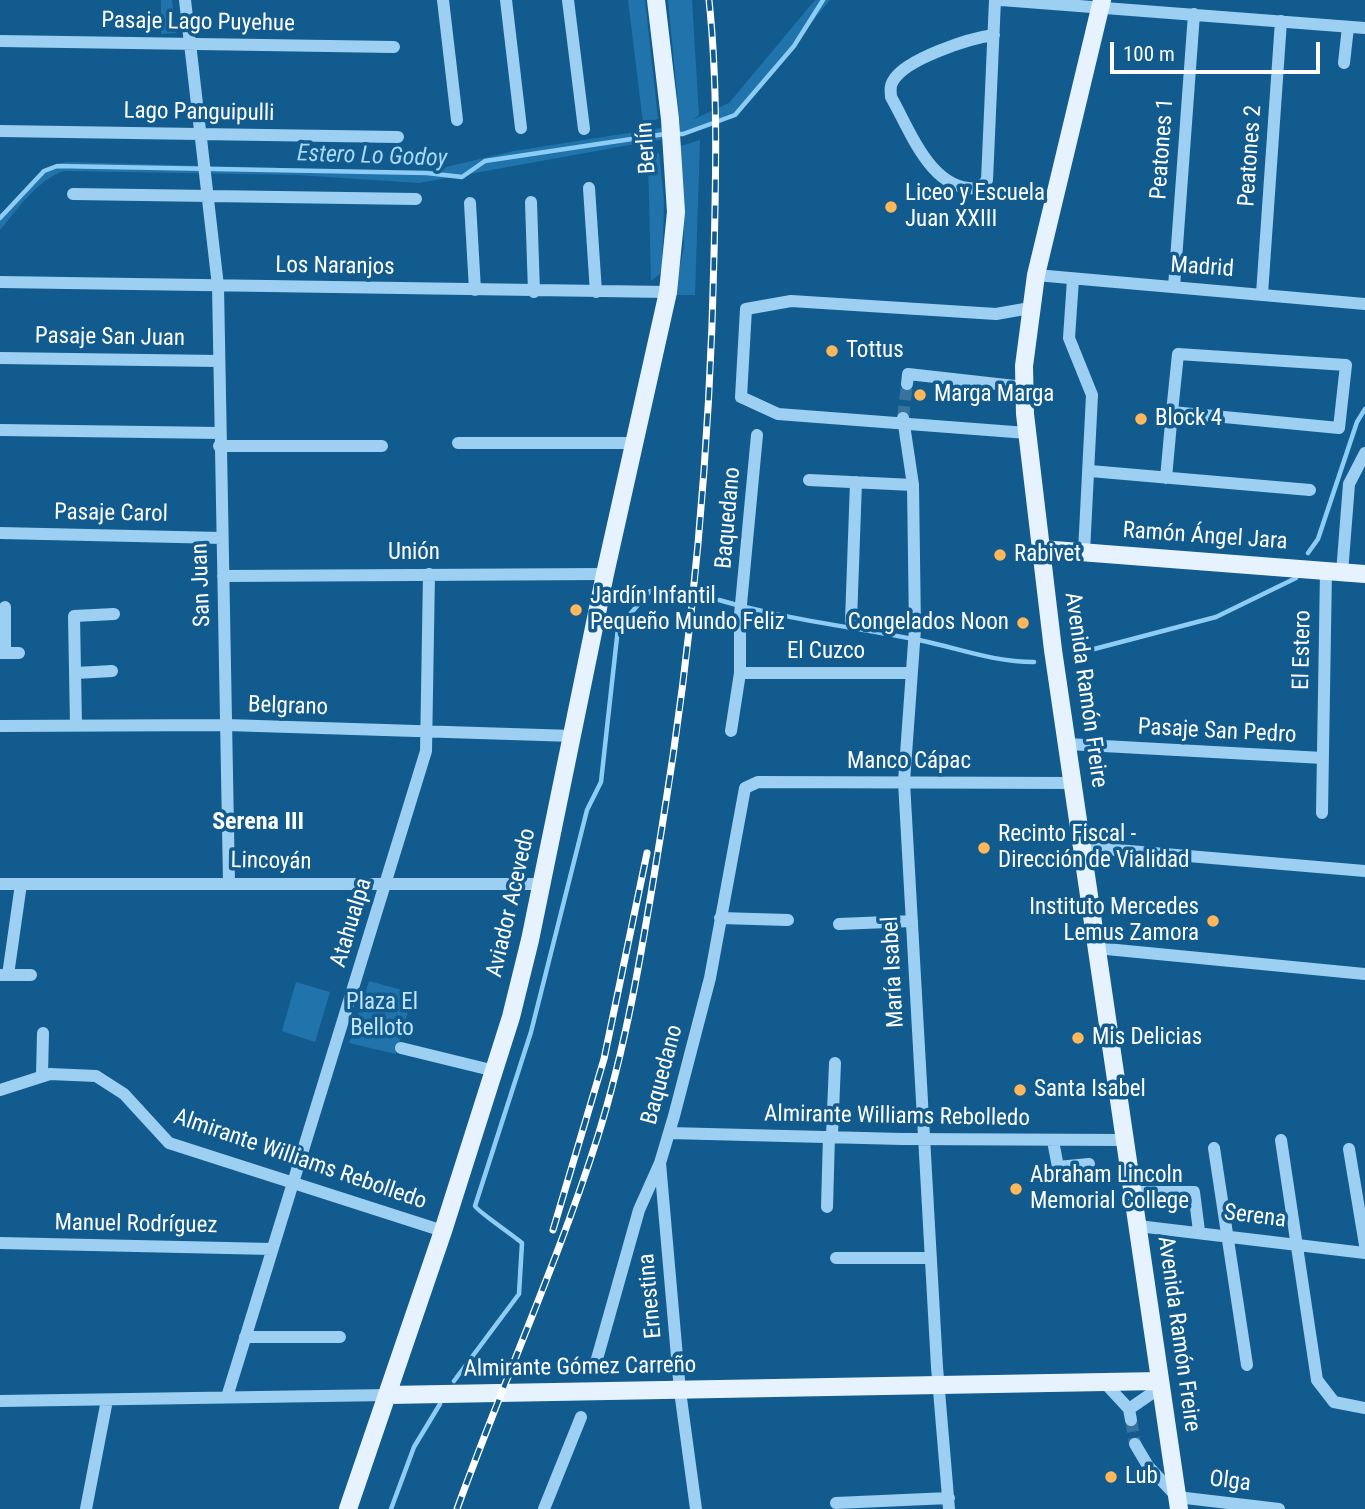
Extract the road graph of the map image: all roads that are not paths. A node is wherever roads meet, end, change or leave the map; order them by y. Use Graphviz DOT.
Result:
graph roads {
  1 [pos="185,0"];
  2 [pos="443,0"];
  3 [pos="506,0"];
  4 [pos="568,0"];
  5 [pos="656,0"];
  6 [pos="995,0"];
  7 [pos="1002,0"];
  8 [pos="1102,3"];
  9 [pos="1194,14"];
  10 [pos="1282,21"];
  11 [pos="1348,27"];
  12 [pos="1365,28"];
  13 [pos="994,35"];
  14 [pos="0,41"];
  15 [pos="190,44"];
  16 [pos="394,47"];
  17 [pos="1344,63"];
  18 [pos="457,120"];
  19 [pos="521,128"];
  20 [pos="584,129"];
  21 [pos="0,131"];
  22 [pos="199,134"];
  23 [pos="398,137"];
  24 [pos="589,188"];
  25 [pos="205,189"];
  26 [pos="73,194"];
  27 [pos="416,199"];
  28 [pos="531,202"];
  29 [pos="470,203"];
  30 [pos="1036,275"];
  31 [pos="1073,279"];
  32 [pos="0,282"];
  33 [pos="218,286"];
  34 [pos="1174,287"];
  35 [pos="475,290"];
  36 [pos="534,292"];
  37 [pos="596,292"];
  38 [pos="668,292"];
  39 [pos="1262,294"];
  40 [pos="1365,303"];
  41 [pos="1030,308"];
  42 [pos="0,358"];
  43 [pos="219,361"];
  44 [pos="907,384"];
  45 [pos="1024,387"];
  46 [pos="1172,412"];
  47 [pos="905,425"];
  48 [pos="0,430"];
  49 [pos="1027,433"];
  50 [pos="757,435"];
  51 [pos="220,440"];
  52 [pos="457,443"];
  53 [pos="634,443"];
  54 [pos="382,446"];
  55 [pos="1365,453"];
  56 [pos="1090,471"];
  57 [pos="1351,476"];
  58 [pos="1365,477"];
  59 [pos="1166,478"];
  60 [pos="809,480"];
  61 [pos="856,482"];
  62 [pos="913,485"];
  63 [pos="1310,490"];
  64 [pos="0,533"];
  65 [pos="222,538"];
  66 [pos="1041,549"];
  67 [pos="1084,552"];
  68 [pos="1334,572"];
  69 [pos="429,574"];
  70 [pos="606,574"];
  71 [pos="1365,574"];
  72 [pos="223,576"];
  73 [pos="5,607"];
  74 [pos="114,614"];
  75 [pos="851,621"];
  76 [pos="2,653"];
  77 [pos="19,653"];
  78 [pos="112,671"];
  79 [pos="76,673"];
  80 [pos="740,673"];
  81 [pos="912,673"];
  82 [pos="76,725"];
  83 [pos="227,725"];
  84 [pos="0,726"];
  85 [pos="731,731"];
  86 [pos="427,734"];
  87 [pos="573,736"];
  88 [pos="1067,744"];
  89 [pos="1322,758"];
  90 [pos="904,782"];
  91 [pos="1073,783"];
  92 [pos="746,788"];
  93 [pos="1322,813"];
  94 [pos="1082,847"];
  95 [pos="1365,871"];
  96 [pos="229,882"];
  97 [pos="0,884"];
  98 [pos="21,884"];
  99 [pos="542,884"];
  100 [pos="385,885"];
  101 [pos="720,918"];
  102 [pos="788,920"];
  103 [pos="912,921"];
  104 [pos="839,924"];
  105 [pos="1096,948"];
  106 [pos="1365,974"];
  107 [pos="4,975"];
  108 [pos="31,975"];
  109 [pos="43,1033"];
  110 [pos="401,1048"];
  111 [pos="835,1063"];
  112 [pos="495,1071"];
  113 [pos="42,1076"];
  114 [pos="0,1090"];
  115 [pos="669,1133"];
  116 [pos="831,1136"];
  117 [pos="925,1140"];
  118 [pos="1053,1140"];
  119 [pos="1125,1140"];
  120 [pos="1281,1140"];
  121 [pos="1214,1148"];
  122 [pos="1349,1149"];
  123 [pos="660,1163"];
  124 [pos="1089,1164"];
  125 [pos="293,1183"];
  126 [pos="1133,1192"];
  127 [pos="827,1207"];
  128 [pos="1138,1226"];
  129 [pos="443,1231"];
  130 [pos="1199,1231"];
  131 [pos="1226,1235"];
  132 [pos="0,1243"];
  133 [pos="1296,1244"];
  134 [pos="1365,1245"];
  135 [pos="272,1249"];
  136 [pos="1365,1253"];
  137 [pos="836,1258"];
  138 [pos="931,1258"];
  139 [pos="245,1336"];
  140 [pos="340,1337"];
  141 [pos="1247,1365"];
  142 [pos="595,1366"];
  143 [pos="1102,1381"];
  144 [pos="1161,1384"];
  145 [pos="939,1385"];
  146 [pos="680,1391"];
  147 [pos="388,1395"];
  148 [pos="227,1397"];
  149 [pos="107,1400"];
  150 [pos="0,1401"];
  151 [pos="1365,1408"];
  152 [pos="581,1417"];
  153 [pos="1135,1444"];
  154 [pos="836,1503"];
  155 [pos="1178,1503"];
  156 [pos="949,1504"];
  157 [pos="86,1509"];
  158 [pos="348,1509"];
  159 [pos="544,1509"];
  160 [pos="695,1509"];
  161 [pos="1279,1509"];
  1 -- 15 [label="street, San Juan"];
  2 -- 18 [label="street"];
  3 -- 19 [label="street"];
  4 -- 20 [label="street"];
  5 -- 38 [label="main road, Berlín"];
  6 -- 13 [label="street"];
  7 -- 8 [label="street"];
  8 -- 9 [label="street"];
  8 -- 30 [label="main road, Avenida Ramón Freire"];
  9 -- 10 [label="street"];
  9 -- 34 [label="street, Peatones 1"];
  10 -- 11 [label="street"];
  10 -- 39 [label="street, Peatones 2"];
  11 -- 12 [label="street"];
  11 -- 17 [label="street"];
  13 -- 13 [label="street"];
  14 -- 15 [label="street, Pasaje Lago Puyehue"];
  15 -- 16 [label="street, Pasaje Lago Puyehue"];
  15 -- 22 [label="street, San Juan"];
  21 -- 22 [label="street, Lago Panguipulli"];
  22 -- 23 [label="street, Lago Panguipulli"];
  22 -- 25 [label="street, San Juan"];
  24 -- 37 [label="street"];
  25 -- 26 [label="street"];
  25 -- 27 [label="street"];
  25 -- 33 [label="street, San Juan"];
  28 -- 36 [label="street"];
  29 -- 35 [label="street"];
  30 -- 31 [label="street, Madrid"];
  30 -- 41 [label="main road, Avenida Ramón Freire"];
  31 -- 34 [label="street, Madrid"];
  31 -- 56 [label="street"];
  32 -- 33 [label="street, Los Naranjos"];
  33 -- 35 [label="street, Los Naranjos"];
  33 -- 43 [label="street, San Juan"];
  34 -- 39 [label="street, Madrid"];
  35 -- 36 [label="street, Los Naranjos"];
  36 -- 37 [label="street, Los Naranjos"];
  37 -- 38 [label="street, Los Naranjos"];
  38 -- 53 [label="main road, Aviador Acevedo"];
  39 -- 40 [label="street, Madrid"];
  41 -- 45 [label="main road, Avenida Ramón Freire"];
  41 -- 47 [label="street"];
  42 -- 43 [label="street, Pasaje San Juan"];
  43 -- 51 [label="street, San Juan"];
  44 -- 45 [label="street"];
  45 -- 49 [label="main road, Avenida Ramón Freire"];
  46 -- 46 [label="street"];
  46 -- 59 [label="street"];
  47 -- 49 [label="street"];
  47 -- 62 [label="street, María Isabel"];
  48 -- 51 [label="street"];
  49 -- 66 [label="main road, Avenida Ramón Freire"];
  50 -- 80 [label="street, Baquedano"];
  51 -- 54 [label="street"];
  51 -- 65 [label="street, San Juan"];
  52 -- 53 [label="street"];
  53 -- 70 [label="main road, Aviador Acevedo"];
  55 -- 57 [label="street"];
  56 -- 59 [label="street"];
  56 -- 67 [label="street"];
  57 -- 58 [label="street"];
  57 -- 68 [label="street, El Estero"];
  59 -- 63 [label="street"];
  60 -- 61 [label="street"];
  61 -- 62 [label="street"];
  61 -- 75 [label="street"];
  62 -- 81 [label="street, María Isabel"];
  64 -- 65 [label="street, Pasaje Carol"];
  65 -- 72 [label="street, San Juan"];
  66 -- 67 [label="main road, Ramón Ángel Jara"];
  66 -- 88 [label="main road, Avenida Ramón Freire"];
  67 -- 68 [label="main road, Ramón Ángel Jara"];
  68 -- 71 [label="main road, Ramón Ángel Jara"];
  68 -- 89 [label="street, El Estero"];
  69 -- 70 [label="street, Unión"];
  69 -- 72 [label="street, Unión"];
  69 -- 86 [label="street, Atahualpa"];
  70 -- 87 [label="main road, Aviador Acevedo"];
  72 -- 83 [label="street, San Juan"];
  73 -- 76 [label="street"];
  74 -- 79 [label="street"];
  76 -- 77 [label="street"];
  78 -- 79 [label="street"];
  79 -- 82 [label="street"];
  80 -- 81 [label="street, El Cuzco"];
  80 -- 85 [label="street, Baquedano"];
  81 -- 90 [label="street, María Isabel"];
  82 -- 83 [label="street, Belgrano"];
  82 -- 84 [label="street, Belgrano"];
  83 -- 86 [label="street, Belgrano"];
  83 -- 96 [label="street, San Juan"];
  86 -- 87 [label="street, Belgrano"];
  86 -- 100 [label="street, Atahualpa"];
  87 -- 99 [label="main road, Aviador Acevedo"];
  88 -- 89 [label="street, Pasaje San Pedro"];
  88 -- 91 [label="main road, Avenida Ramón Freire"];
  89 -- 93 [label="street, El Estero"];
  90 -- 91 [label="street, Manco Cápac"];
  90 -- 92 [label="street, Manco Cápac"];
  90 -- 103 [label="street, María Isabel"];
  91 -- 94 [label="main road, Avenida Ramón Freire"];
  92 -- 101 [label="street, Baquedano"];
  94 -- 95 [label="street"];
  94 -- 105 [label="main road, Avenida Ramón Freire"];
  96 -- 98 [label="street, Lincoyán"];
  96 -- 100 [label="street, Lincoyán"];
  97 -- 98 [label="street, Lincoyán"];
  98 -- 107 [label="street"];
  99 -- 100 [label="street, Lincoyán"];
  99 -- 112 [label="main road, Aviador Acevedo"];
  100 -- 125 [label="street, Atahualpa"];
  101 -- 102 [label="street"];
  101 -- 115 [label="street, Baquedano"];
  103 -- 104 [label="street"];
  103 -- 117 [label="street, María Isabel"];
  105 -- 106 [label="street"];
  105 -- 119 [label="main road, Avenida Ramón Freire"];
  107 -- 108 [label="street"];
  109 -- 113 [label="street"];
  110 -- 112 [label="street"];
  111 -- 116 [label="street"];
  112 -- 129 [label="main road, Aviador Acevedo"];
  113 -- 114 [label="street, Almirante Williams Rebolledo"];
  113 -- 125 [label="street, Almirante Williams Rebolledo"];
  115 -- 116 [label="street, Almirante Williams Rebolledo"];
  115 -- 123 [label="street, Baquedano"];
  116 -- 117 [label="street, Almirante Williams Rebolledo"];
  116 -- 127 [label="street"];
  117 -- 118 [label="street, Almirante Williams Rebolledo"];
  117 -- 138 [label="street, María Isabel"];
  118 -- 119 [label="street, Almirante Williams Rebolledo"];
  118 -- 124 [label="street"];
  119 -- 126 [label="main road, Avenida Ramón Freire"];
  120 -- 133 [label="street"];
  121 -- 131 [label="street"];
  122 -- 134 [label="street"];
  123 -- 142 [label="street, Baquedano"];
  123 -- 146 [label="street, Ernestina"];
  125 -- 129 [label="street, Almirante Williams Rebolledo"];
  125 -- 135 [label="street, Atahualpa"];
  126 -- 128 [label="main road, Avenida Ramón Freire"];
  126 -- 130 [label="street"];
  128 -- 130 [label="street, Serena"];
  128 -- 144 [label="main road, Avenida Ramón Freire"];
  129 -- 147 [label="main road, Aviador Acevedo"];
  130 -- 131 [label="street, Serena"];
  131 -- 133 [label="street, Serena"];
  131 -- 141 [label="street"];
  132 -- 135 [label="street, Manuel Rodríguez"];
  133 -- 136 [label="street, Serena"];
  133 -- 151 [label="street"];
  135 -- 139 [label="street, Atahualpa"];
  137 -- 138 [label="street"];
  138 -- 145 [label="street, María Isabel"];
  139 -- 140 [label="street"];
  139 -- 148 [label="street, Atahualpa"];
  143 -- 144 [label="main road, Almirante Gómez Carreño"];
  143 -- 144 [label="street"];
  143 -- 145 [label="main road, Almirante Gómez Carreño"];
  144 -- 155 [label="main road, Avenida Ramón Freire"];
  145 -- 146 [label="main road, Almirante Gómez Carreño"];
  145 -- 156 [label="street, María Isabel"];
  146 -- 147 [label="main road, Almirante Gómez Carreño"];
  146 -- 160 [label="street, Ernestina"];
  147 -- 148 [label="street, Almirante Gómez Carreño"];
  147 -- 158 [label="main road, Aviador Acevedo"];
  148 -- 149 [label="street, Almirante Gómez Carreño"];
  149 -- 150 [label="street, Almirante Gómez Carreño"];
  149 -- 157 [label="street"];
  152 -- 159 [label="street"];
  153 -- 155 [label="street"];
  154 -- 156 [label="street"];
  155 -- 161 [label="street, Olga"];
}
